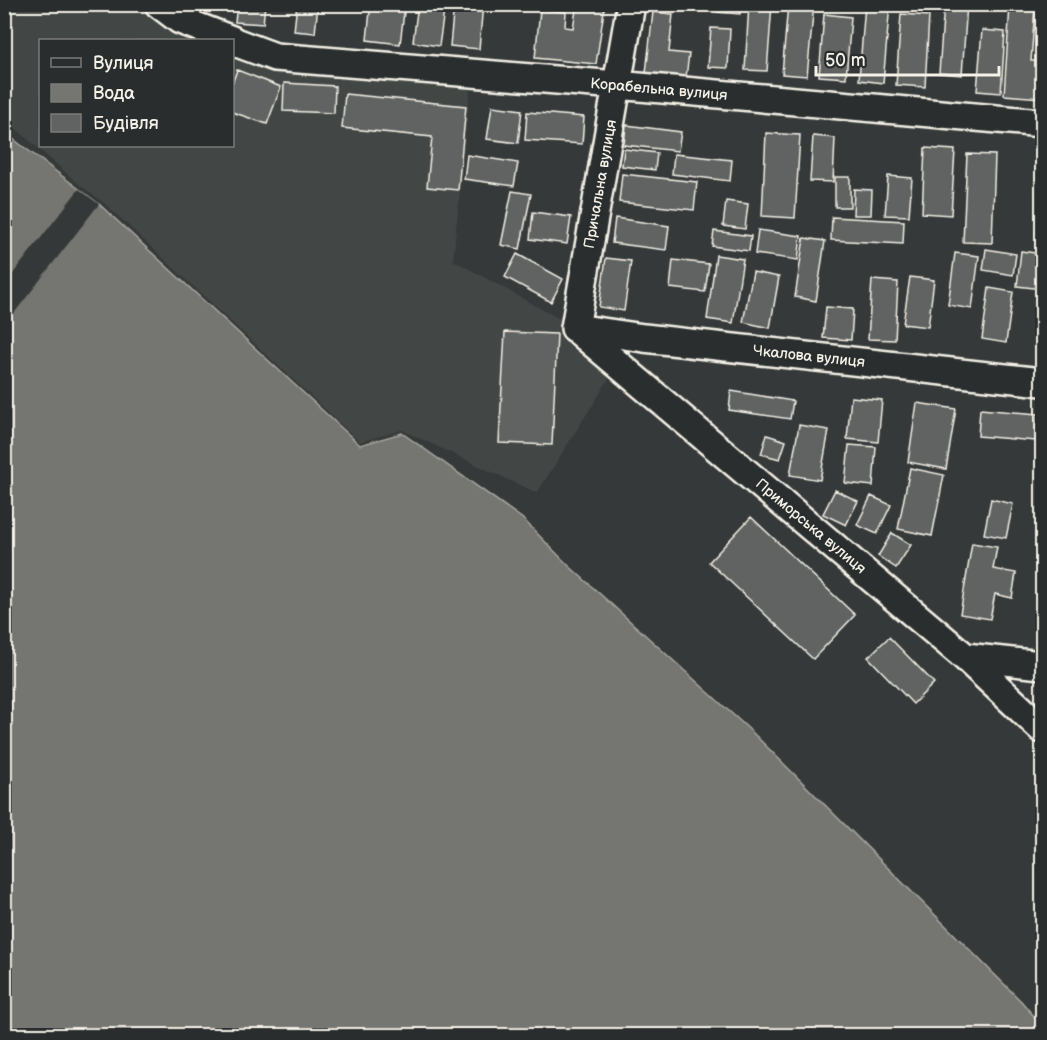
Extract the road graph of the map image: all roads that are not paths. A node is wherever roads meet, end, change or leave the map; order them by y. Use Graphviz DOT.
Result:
graph roads {
  1 [pos="159,4"];
  2 [pos="631,4"];
  3 [pos="227,39"];
  4 [pos="234,42"];
  5 [pos="617,85"];
  6 [pos="1042,123"];
  7 [pos="575,328"];
  8 [pos="1042,382"];
  9 [pos="965,657"];
  10 [pos="1042,665"];
  11 [pos="1042,729"];
  1 -- 3 [label="street"];
  2 -- 5 [label="street, Причальна вулиця"];
  4 -- 5 [label="street, Корабельна вулиця"];
  5 -- 6 [label="street, Корабельна вулиця"];
  5 -- 7 [label="street, Причальна вулиця"];
  7 -- 8 [label="street, Чкалова вулиця"];
  7 -- 9 [label="street, Приморська вулиця"];
  9 -- 10 [label="street"];
  9 -- 11 [label="street, Приморська вулиця"];
}
